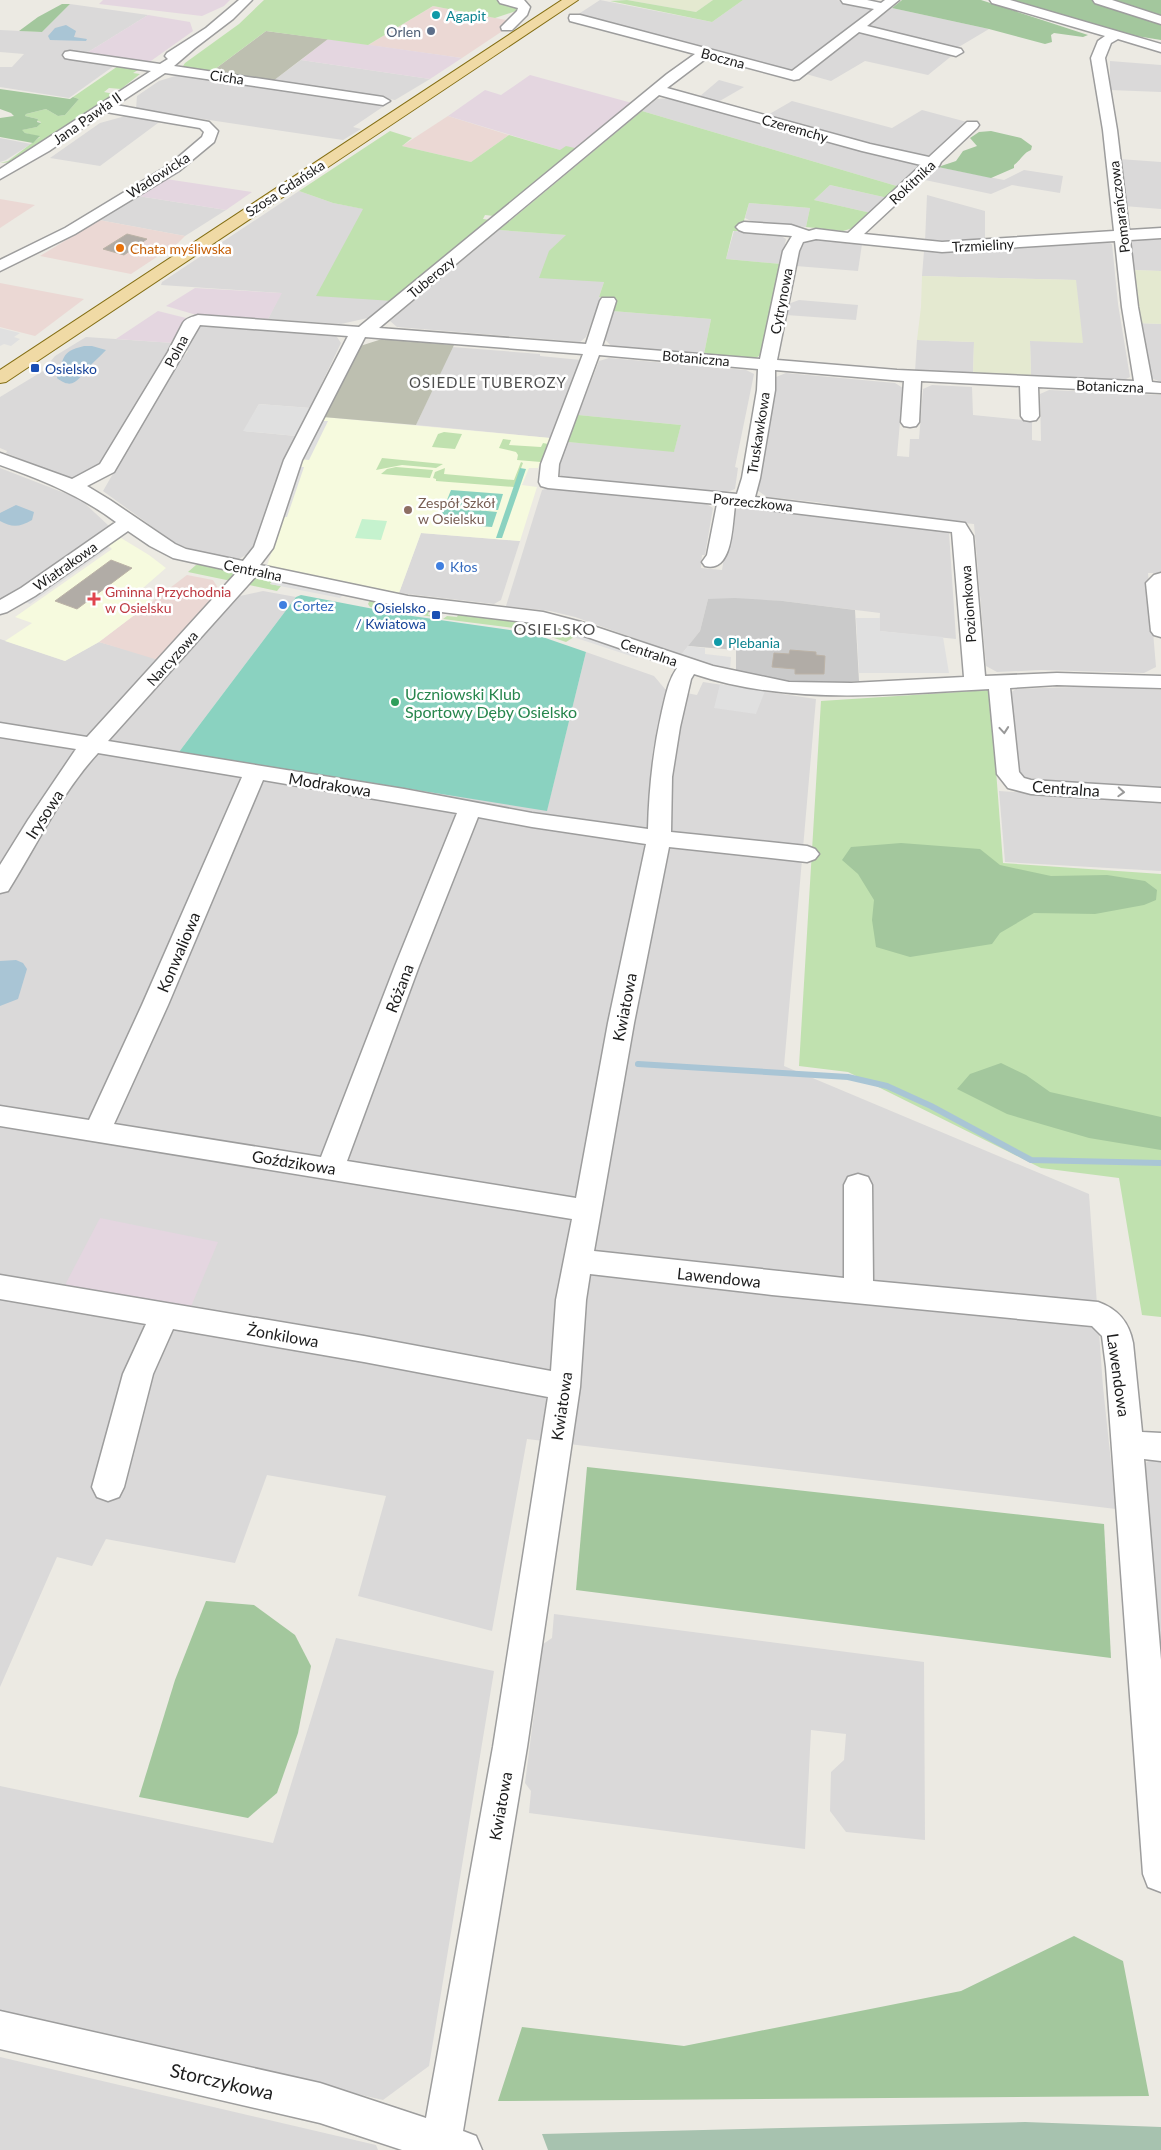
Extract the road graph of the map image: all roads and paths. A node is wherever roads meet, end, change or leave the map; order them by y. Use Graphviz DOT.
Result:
graph roads {
  1 [pos="246,0"];
  2 [pos="504,0"];
  3 [pos="571,0"];
  4 [pos="848,0"];
  5 [pos="996,0"];
  6 [pos="1099,0"];
  7 [pos="888,4"];
  8 [pos="575,18"];
  9 [pos="1161,20"];
  10 [pos="506,27"];
  11 [pos="858,28"];
  12 [pos="1116,35"];
  13 [pos="1161,48"];
  14 [pos="956,52"];
  15 [pos="705,53"];
  16 [pos="70,55"];
  17 [pos="160,68"];
  18 [pos="658,90"];
  19 [pos="411,106"];
  20 [pos="103,107"];
  21 [pos="972,125"];
  22 [pos="44,148"];
  23 [pos="934,163"];
  24 [pos="0,175"];
  25 [pos="0,183"];
  26 [pos="744,227"];
  27 [pos="1161,233"];
  28 [pos="1121,235"];
  29 [pos="801,237"];
  30 [pos="851,238"];
  31 [pos="0,266"];
  32 [pos="608,301"];
  33 [pos="364,331"];
  34 [pos="592,350"];
  35 [pos="768,364"];
  36 [pos="913,376"];
  37 [pos="0,378"];
  38 [pos="1029,383"];
  39 [pos="1152,388"];
  40 [pos="1030,416"];
  41 [pos="910,422"];
  42 [pos="0,459"];
  43 [pos="72,486"];
  44 [pos="735,500"];
  45 [pos="130,522"];
  46 [pos="958,527"];
  47 [pos="712,562"];
  48 [pos="248,569"];
  49 [pos="1161,579"];
  50 [pos="0,608"];
  51 [pos="1161,630"];
  52 [pos="689,666"];
  53 [pos="988,682"];
  54 [pos="1161,682"];
  55 [pos="0,730"];
  56 [pos="92,745"];
  57 [pos="255,772"];
  58 [pos="1161,795"];
  59 [pos="470,808"];
  60 [pos="659,838"];
  61 [pos="807,854"];
  62 [pos="0,885"];
  63 [pos="0,1116"];
  64 [pos="97,1131"];
  65 [pos="331,1168"];
  66 [pos="858,1185"];
  67 [pos="588,1211"];
  68 [pos="578,1261"];
  69 [pos="0,1287"];
  70 [pos="859,1291"];
  71 [pos="165,1314"];
  72 [pos="565,1387"];
  73 [pos="1127,1444"];
  74 [pos="1161,1447"];
  75 [pos="108,1487"];
  76 [pos="1161,1874"];
  77 [pos="0,2030"];
  78 [pos="448,2148"];
  1 -- 17 [label="street, Jana Pawła II"];
  2 -- 10 [label="street"];
  3 -- 19 [label="main road, Szosa Gdańska"];
  4 -- 7 [label="street, Boczna"];
  5 -- 12 [label="street"];
  6 -- 9 [label="street"];
  7 -- 11 [label="street, Boczna"];
  8 -- 15 [label="street, Boczna"];
  11 -- 14 [label="street"];
  11 -- 15 [label="street, Boczna"];
  12 -- 13 [label="street"];
  12 -- 28 [label="street, Pomarańczowa"];
  15 -- 18 [label="street, Tuberozy"];
  16 -- 17 [label="street, Cicha"];
  17 -- 19 [label="street, Cicha"];
  17 -- 20 [label="street, Jana Pawła II"];
  18 -- 23 [label="street, Czeremchy"];
  18 -- 33 [label="street, Tuberozy"];
  19 -- 37 [label="main road, Szosa Gdańska"];
  20 -- 22 [label="street, Jana Pawła II"];
  20 -- 31 [label="street, Wadowicka"];
  21 -- 23 [label="street, Rokitnika"];
  22 -- 24 [label="street, Jana Pawła II"];
  22 -- 25 [label="street, Jana Pawła II"];
  23 -- 30 [label="street, Rokitnika"];
  26 -- 29 [label="street, Trzmieliny"];
  27 -- 28 [label="street, Trzmieliny"];
  28 -- 30 [label="street, Trzmieliny"];
  28 -- 39 [label="street, Pomarańczowa"];
  29 -- 30 [label="street, Trzmieliny"];
  29 -- 35 [label="street, Cytrynowa"];
  32 -- 34 [label="street"];
  33 -- 34 [label="street, Botaniczna"];
  33 -- 43 [label="street, Polna"];
  33 -- 48 [label="street, Tuberozy"];
  34 -- 35 [label="street, Botaniczna"];
  34 -- 44 [label="street, Porzeczkowa"];
  35 -- 36 [label="street, Botaniczna"];
  35 -- 44 [label="street, Truskawkowa"];
  36 -- 38 [label="street, Botaniczna"];
  36 -- 41 [label="street"];
  38 -- 39 [label="street, Botaniczna"];
  38 -- 40 [label="street"];
  42 -- 43 [label="street, Centralna"];
  43 -- 45 [label="street, Centralna"];
  44 -- 46 [label="street, Porzeczkowa"];
  44 -- 47 [label="street, Truskawkowa"];
  45 -- 48 [label="street, Centralna"];
  45 -- 50 [label="street, Wiatrakowa"];
  46 -- 53 [label="street, Poziomkowa"];
  48 -- 52 [label="street, Centralna"];
  48 -- 56 [label="street, Narcyzowa"];
  49 -- 51 [label="street"];
  52 -- 53 [label="street, Centralna"];
  52 -- 60 [label="street, Kwiatowa"];
  53 -- 54 [label="street, Centralna"];
  53 -- 58 [label="street, Centralna, one-way"];
  55 -- 56 [label="street, Modrakowa"];
  56 -- 57 [label="street, Modrakowa"];
  56 -- 62 [label="street, Irysowa"];
  57 -- 59 [label="street, Modrakowa"];
  57 -- 64 [label="street, Konwaliowa"];
  59 -- 60 [label="street, Modrakowa"];
  59 -- 65 [label="street, Różana"];
  60 -- 61 [label="street, Modrakowa"];
  60 -- 67 [label="street, Kwiatowa"];
  63 -- 64 [label="street, Goździkowa"];
  64 -- 65 [label="street, Goździkowa"];
  65 -- 67 [label="street, Goździkowa"];
  66 -- 70 [label="street"];
  67 -- 68 [label="street, Kwiatowa"];
  68 -- 70 [label="street, Lawendowa"];
  68 -- 72 [label="street, Kwiatowa"];
  69 -- 71 [label="street, Żonkilowa"];
  70 -- 73 [label="street, Lawendowa"];
  71 -- 72 [label="street, Żonkilowa"];
  71 -- 75 [label="street"];
  72 -- 78 [label="street, Kwiatowa"];
  73 -- 74 [label="street"];
  73 -- 76 [label="street, Lawendowa"];
  77 -- 78 [label="street, Storczykowa"];
}
